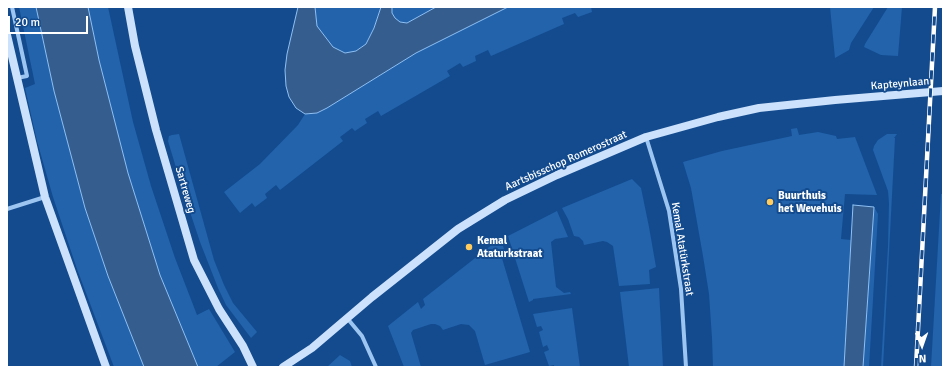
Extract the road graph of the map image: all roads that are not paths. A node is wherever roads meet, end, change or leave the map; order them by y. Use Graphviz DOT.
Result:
graph roads {
  1 [pos="12,7"];
  2 [pos="128,7"];
  3 [pos="7,35"];
  4 [pos="17,78"];
  5 [pos="943,92"];
  6 [pos="860,98"];
  7 [pos="646,137"];
  8 [pos="45,197"];
  9 [pos="7,209"];
  10 [pos="347,318"];
  11 [pos="106,367"];
  12 [pos="253,367"];
  13 [pos="283,367"];
  14 [pos="376,367"];
  15 [pos="686,367"];
  1 -- 4 [label="street"];
  2 -- 12 [label="street, Sartreweg"];
  3 -- 4 [label="street"];
  4 -- 8 [label="street"];
  5 -- 6 [label="street, Kapteynlaan"];
  6 -- 7 [label="street, Aartsbisschop Romerostraat"];
  7 -- 10 [label="street, Aartsbisschop Romerostraat"];
  7 -- 15 [label="street, Kemal Atatürkstraat"];
  8 -- 9 [label="street"];
  8 -- 11 [label="street"];
  10 -- 13 [label="street, Aartsbisschop Romerostraat"];
  10 -- 14 [label="street"];
}
